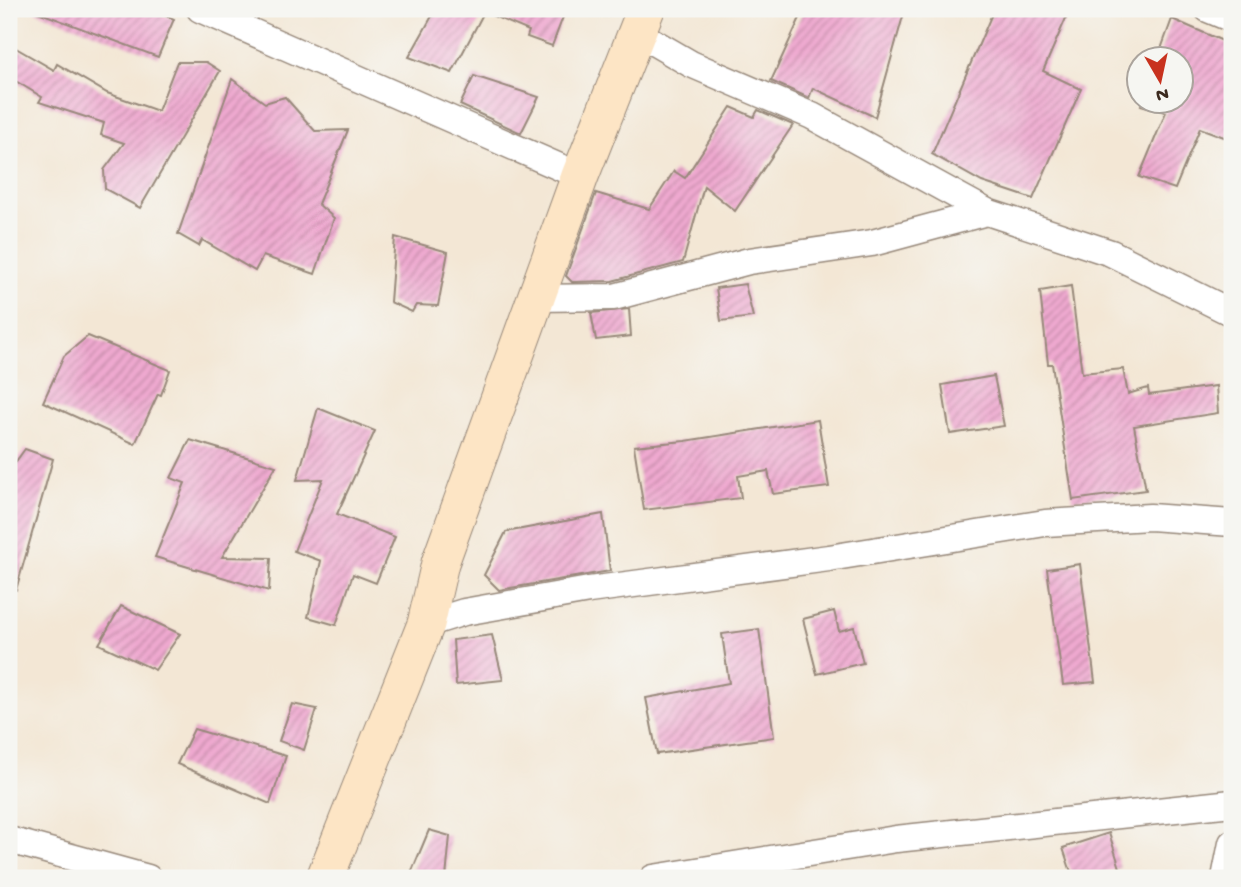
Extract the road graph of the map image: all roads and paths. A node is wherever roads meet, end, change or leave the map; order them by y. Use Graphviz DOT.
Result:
graph roads {
  1 [pos="200,9"];
  2 [pos="1208,9"];
  3 [pos="1232,19"];
  4 [pos="641,21"];
  5 [pos="580,176"];
  6 [pos="988,212"];
  7 [pos="535,298"];
  8 [pos="1232,313"];
  9 [pos="1232,523"];
  10 [pos="426,624"];
  11 [pos="1232,803"];
  12 [pos="9,840"];
  13 [pos="1232,843"];
  14 [pos="148,878"];
  15 [pos="325,878"];
  16 [pos="653,878"];
  17 [pos="1226,878"];
  1 -- 5 [label="street"];
  2 -- 3 [label="street"];
  4 -- 5 [label="main road"];
  4 -- 6 [label="street"];
  5 -- 7 [label="main road"];
  6 -- 7 [label="street"];
  6 -- 8 [label="street"];
  7 -- 10 [label="main road"];
  9 -- 10 [label="street"];
  10 -- 15 [label="main road"];
  11 -- 16 [label="street"];
  12 -- 14 [label="street"];
  13 -- 17 [label="street"];
}
